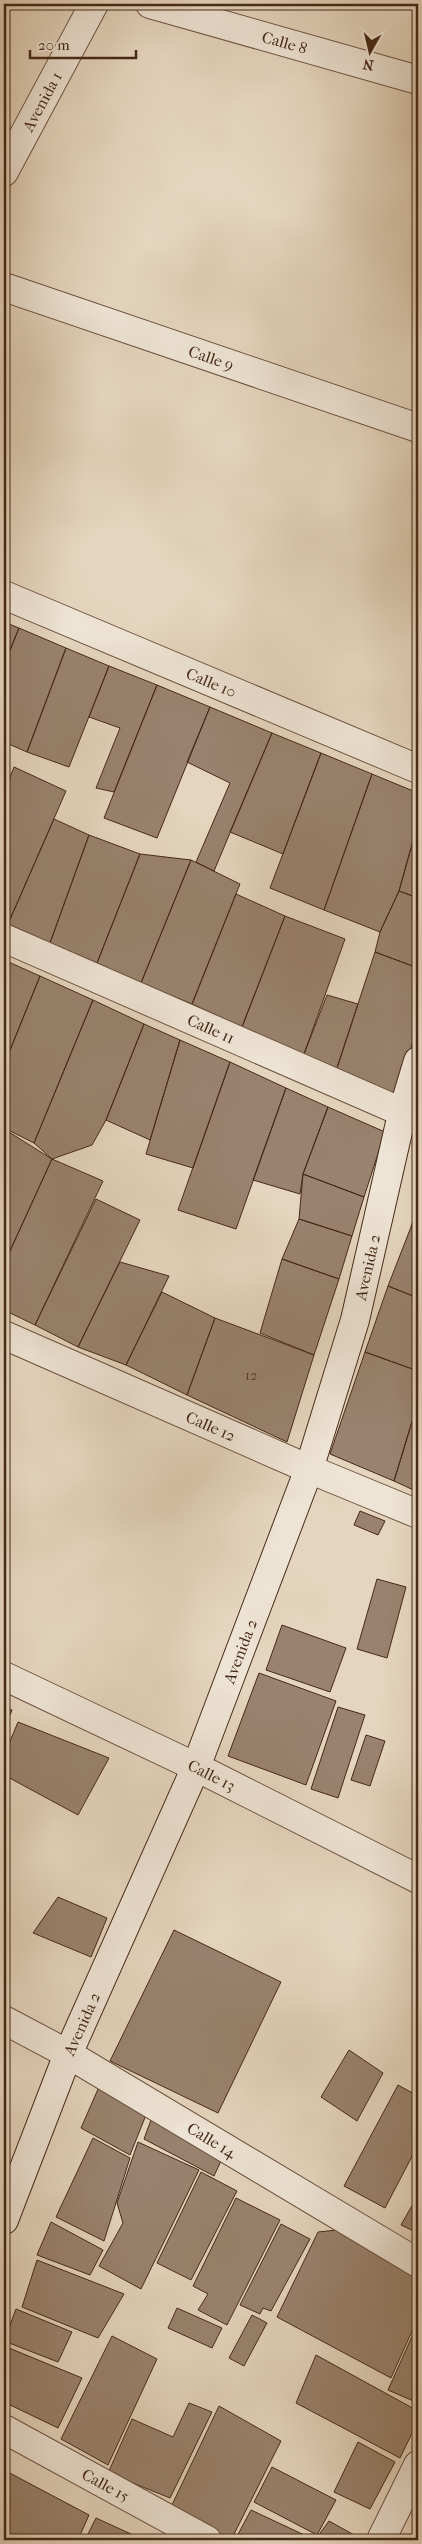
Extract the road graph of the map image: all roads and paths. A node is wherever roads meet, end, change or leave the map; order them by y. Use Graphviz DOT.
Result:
graph roads {
  1 [pos="94,4"];
  2 [pos="150,4"];
  3 [pos="418,80"];
  4 [pos="4,172"];
  5 [pos="4,287"];
  6 [pos="418,428"];
  7 [pos="4,595"];
  8 [pos="418,769"];
  9 [pos="4,938"];
  10 [pos="418,1061"];
  11 [pos="410,1116"];
  12 [pos="4,1335"];
  13 [pos="309,1470"];
  14 [pos="418,1514"];
  15 [pos="4,1676"];
  16 [pos="196,1767"];
  17 [pos="418,1879"];
  18 [pos="4,2020"];
  19 [pos="68,2054"];
  20 [pos="4,2220"];
  21 [pos="418,2263"];
  22 [pos="4,2429"];
  23 [pos="418,2465"];
  24 [pos="207,2540"];
  25 [pos="381,2540"];
  1 -- 4 [label="street, Avenida 1"];
  2 -- 3 [label="street, Calle 8"];
  5 -- 6 [label="street, Calle 9"];
  7 -- 8 [label="street, Calle 10"];
  9 -- 11 [label="street, Calle 11"];
  10 -- 11 [label="street, Avenida 2"];
  11 -- 13 [label="street, Avenida 2"];
  12 -- 13 [label="street, Calle 12"];
  13 -- 14 [label="street, Calle 12"];
  13 -- 16 [label="street, Avenida 2"];
  15 -- 16 [label="street, Calle 13"];
  16 -- 17 [label="street, Calle 13"];
  16 -- 19 [label="street, Avenida 2"];
  18 -- 19 [label="street, Calle 14"];
  19 -- 20 [label="street, Avenida 2"];
  19 -- 21 [label="street, Calle 14"];
  22 -- 24 [label="street, Calle 15"];
  23 -- 25 [label="street"];
}
